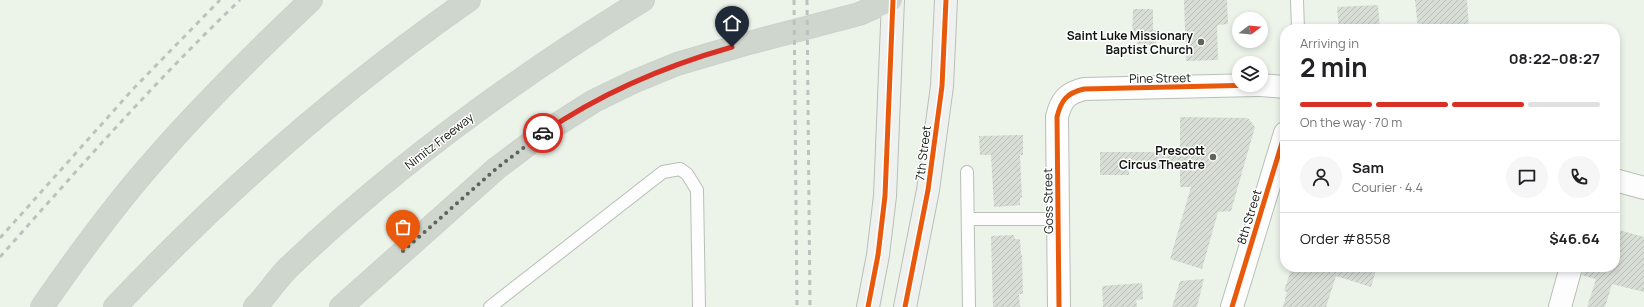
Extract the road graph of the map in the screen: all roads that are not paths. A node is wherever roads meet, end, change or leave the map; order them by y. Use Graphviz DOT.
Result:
graph roads {
  1 [pos="312,0"];
  2 [pos="469,0"];
  3 [pos="643,0"];
  4 [pos="892,0"];
  5 [pos="946,0"];
  6 [pos="1297,0"];
  7 [pos="1298,24"];
  8 [pos="1232,86"];
  9 [pos="1268,86"];
  10 [pos="1280,87"];
  11 [pos="1065,97"];
  12 [pos="1280,149"];
  13 [pos="966,172"];
  14 [pos="1620,181"];
  15 [pos="1644,188"];
  16 [pos="968,219"];
  17 [pos="1058,219"];
  18 [pos="1570,272"];
  19 [pos="42,307"];
  20 [pos="116,307"];
  21 [pos="255,307"];
  22 [pos="341,307"];
  23 [pos="490,307"];
  24 [pos="699,307"];
  25 [pos="868,307"];
  26 [pos="905,307"];
  27 [pos="969,307"];
  28 [pos="1059,307"];
  29 [pos="1232,307"];
  30 [pos="1560,307"];
  1 -- 19 [label="highway"];
  2 -- 20 [label="highway"];
  3 -- 21 [label="highway, Nimitz Freeway"];
  4 -- 22 [label="highway"];
  4 -- 25 [label="main road"];
  5 -- 26 [label="main road, 7th Street"];
  6 -- 7 [label="lane"];
  8 -- 11 [label="street, Pine Street"];
  9 -- 10 [label="street"];
  11 -- 17 [label="street, Goss Street"];
  12 -- 29 [label="street, 8th Street"];
  13 -- 16 [label="lane"];
  14 -- 15 [label="street"];
  16 -- 17 [label="lane"];
  16 -- 27 [label="lane"];
  17 -- 28 [label="street, Goss Street"];
  18 -- 30 [label="street"];
  23 -- 24 [label="lane"];
}
